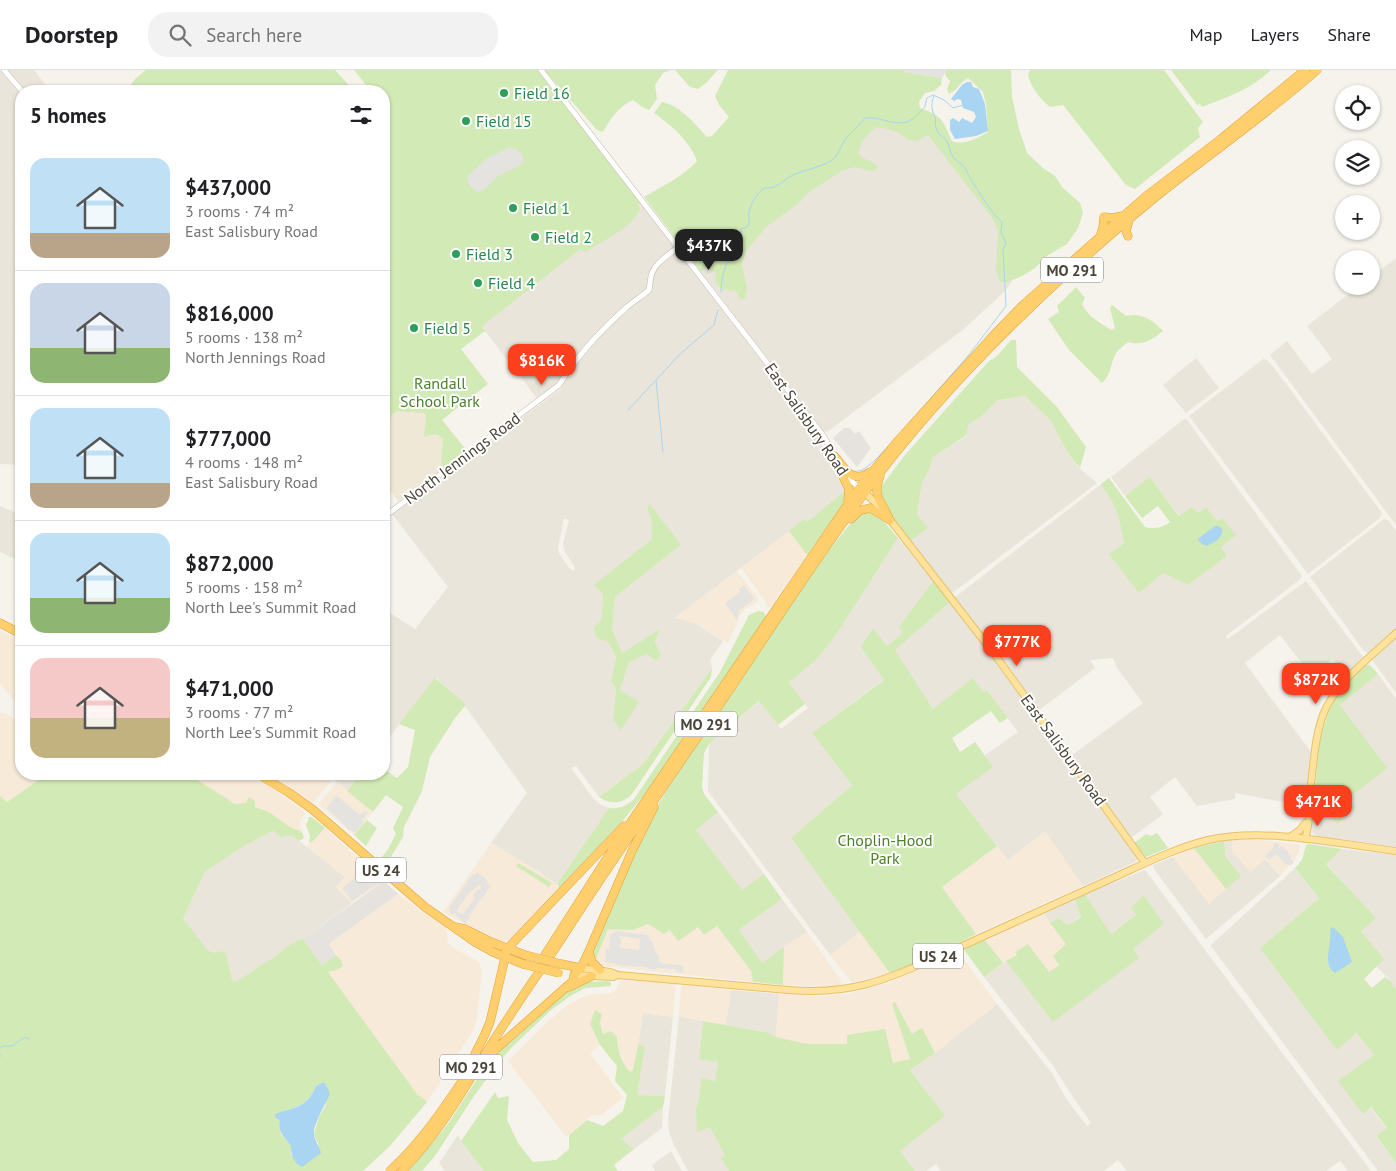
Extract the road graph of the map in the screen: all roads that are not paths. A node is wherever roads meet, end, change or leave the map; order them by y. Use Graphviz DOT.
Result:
graph roads {
  1 [pos="4,70"];
  2 [pos="541,70"];
  3 [pos="1305,70"];
  4 [pos="1317,70"];
  5 [pos="17,85"];
  6 [pos="1128,216"];
  7 [pos="1128,236"];
  8 [pos="1102,239"];
  9 [pos="1115,241"];
  10 [pos="678,247"];
  11 [pos="834,456"];
  12 [pos="886,456"];
  13 [pos="838,466"];
  14 [pos="881,472"];
  15 [pos="862,490"];
  16 [pos="845,508"];
  17 [pos="390,512"];
  18 [pos="890,520"];
  19 [pos="834,534"];
  20 [pos="0,623"];
  21 [pos="15,631"];
  22 [pos="1396,634"];
  23 [pos="676,768"];
  24 [pos="267,780"];
  25 [pos="648,796"];
  26 [pos="1306,823"];
  27 [pos="1289,838"];
  28 [pos="1305,839"];
  29 [pos="1322,842"];
  30 [pos="1396,851"];
  31 [pos="1145,863"];
  32 [pos="455,927"];
  33 [pos="504,947"];
  34 [pos="589,951"];
  35 [pos="493,952"];
  36 [pos="505,957"];
  37 [pos="581,968"];
  38 [pos="600,970"];
  39 [pos="502,971"];
  40 [pos="574,975"];
  41 [pos="618,975"];
  42 [pos="592,976"];
  43 [pos="563,990"];
  44 [pos="472,1078"];
  45 [pos="459,1086"];
  46 [pos="390,1171"];
  47 [pos="402,1171"];
  1 -- 5 [label="street"];
  2 -- 10 [label="street, East Salisbury Road"];
  3 -- 6 [label="highway, MO 291"];
  4 -- 6 [label="highway, MO 291"];
  6 -- 7 [label="highway"];
  6 -- 8 [label="highway, MO 291"];
  6 -- 8 [label="highway"];
  8 -- 9 [label="highway"];
  8 -- 12 [label="highway, MO 291"];
  8 -- 14 [label="highway, MO 291"];
  10 -- 11 [label="street, East Salisbury Road"];
  10 -- 17 [label="street, North Jennings Road"];
  11 -- 12 [label="highway"];
  11 -- 13 [label="street, East Salisbury Road"];
  12 -- 15 [label="highway, MO 291"];
  13 -- 15 [label="street, East Salisbury Road"];
  13 -- 16 [label="highway"];
  14 -- 15 [label="highway, MO 291"];
  14 -- 18 [label="highway"];
  15 -- 16 [label="highway, MO 291"];
  15 -- 18 [label="main road, East Salisbury Road"];
  15 -- 19 [label="highway, MO 291"];
  16 -- 25 [label="highway, MO 291"];
  18 -- 19 [label="highway"];
  18 -- 31 [label="main road, East Salisbury Road"];
  19 -- 23 [label="highway, MO 291"];
  20 -- 21 [label="highway"];
  22 -- 26 [label="main road"];
  23 -- 34 [label="highway"];
  23 -- 44 [label="highway, MO 291"];
  24 -- 32 [label="highway, US 24"];
  25 -- 33 [label="highway"];
  25 -- 45 [label="highway, MO 291"];
  26 -- 27 [label="main road"];
  26 -- 28 [label="main road"];
  26 -- 29 [label="main road"];
  27 -- 28 [label="main road, US 24"];
  27 -- 31 [label="main road, US 24"];
  28 -- 29 [label="main road, US 24"];
  29 -- 30 [label="main road, US 24"];
  31 -- 41 [label="main road, US 24"];
  32 -- 33 [label="highway, US 24"];
  32 -- 35 [label="highway, US 24"];
  33 -- 36 [label="highway"];
  33 -- 37 [label="highway, US 24, bridge"];
  34 -- 37 [label="highway"];
  34 -- 38 [label="highway"];
  35 -- 36 [label="highway, US 24"];
  35 -- 39 [label="highway"];
  36 -- 39 [label="highway"];
  36 -- 40 [label="highway, US 24, bridge"];
  37 -- 38 [label="main road, US 24"];
  37 -- 40 [label="highway"];
  38 -- 41 [label="main road, US 24"];
  39 -- 45 [label="highway"];
  40 -- 42 [label="main road, US 24"];
  40 -- 43 [label="highway"];
  41 -- 42 [label="main road, US 24"];
  42 -- 43 [label="highway"];
  43 -- 44 [label="highway"];
  44 -- 47 [label="highway, MO 291"];
  45 -- 46 [label="highway, MO 291"];
}
